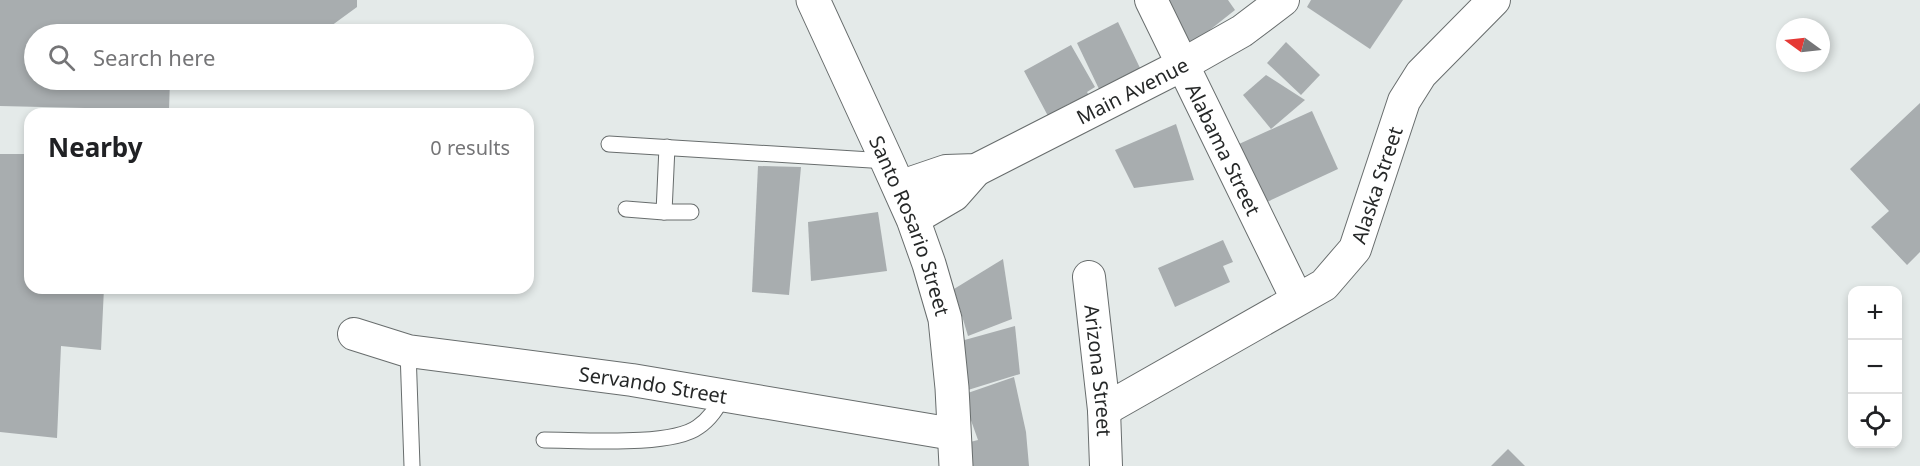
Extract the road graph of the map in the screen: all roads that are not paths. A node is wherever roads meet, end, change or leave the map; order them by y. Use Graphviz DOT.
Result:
graph roads {
  1 [pos="813,0"];
  2 [pos="1151,0"];
  3 [pos="1283,0"];
  4 [pos="1494,0"];
  5 [pos="1182,65"];
  6 [pos="609,144"];
  7 [pos="667,147"];
  8 [pos="976,170"];
  9 [pos="893,174"];
  10 [pos="626,209"];
  11 [pos="691,212"];
  12 [pos="664,213"];
  13 [pos="913,219"];
  14 [pos="1089,277"];
  15 [pos="1297,299"];
  16 [pos="354,334"];
  17 [pos="408,351"];
  18 [pos="724,395"];
  19 [pos="1104,410"];
  20 [pos="953,434"];
  21 [pos="544,440"];
  22 [pos="412,466"];
  23 [pos="956,466"];
  24 [pos="1106,466"];
  1 -- 9 [label="street, Santo Rosario Street"];
  2 -- 5 [label="street, Alabama Street"];
  3 -- 5 [label="street, Main Avenue"];
  4 -- 15 [label="street, Alaska Street"];
  5 -- 8 [label="street, Main Avenue"];
  5 -- 15 [label="street, Alabama Street"];
  6 -- 7 [label="lane"];
  7 -- 9 [label="lane"];
  7 -- 12 [label="lane"];
  8 -- 9 [label="street, Main Avenue"];
  8 -- 13 [label="street, Main Avenue"];
  9 -- 13 [label="street, Santo Rosario Street"];
  10 -- 12 [label="lane"];
  11 -- 12 [label="lane"];
  13 -- 20 [label="street, Santo Rosario Street"];
  14 -- 19 [label="street, Arizona Street"];
  15 -- 19 [label="street, Alaska Street"];
  16 -- 17 [label="street, Servando Street"];
  17 -- 18 [label="street, Servando Street"];
  17 -- 22 [label="lane"];
  18 -- 20 [label="street, Servando Street"];
  18 -- 21 [label="lane"];
  19 -- 24 [label="street, Arizona Street"];
  20 -- 23 [label="street, Santo Rosario Street"];
}
